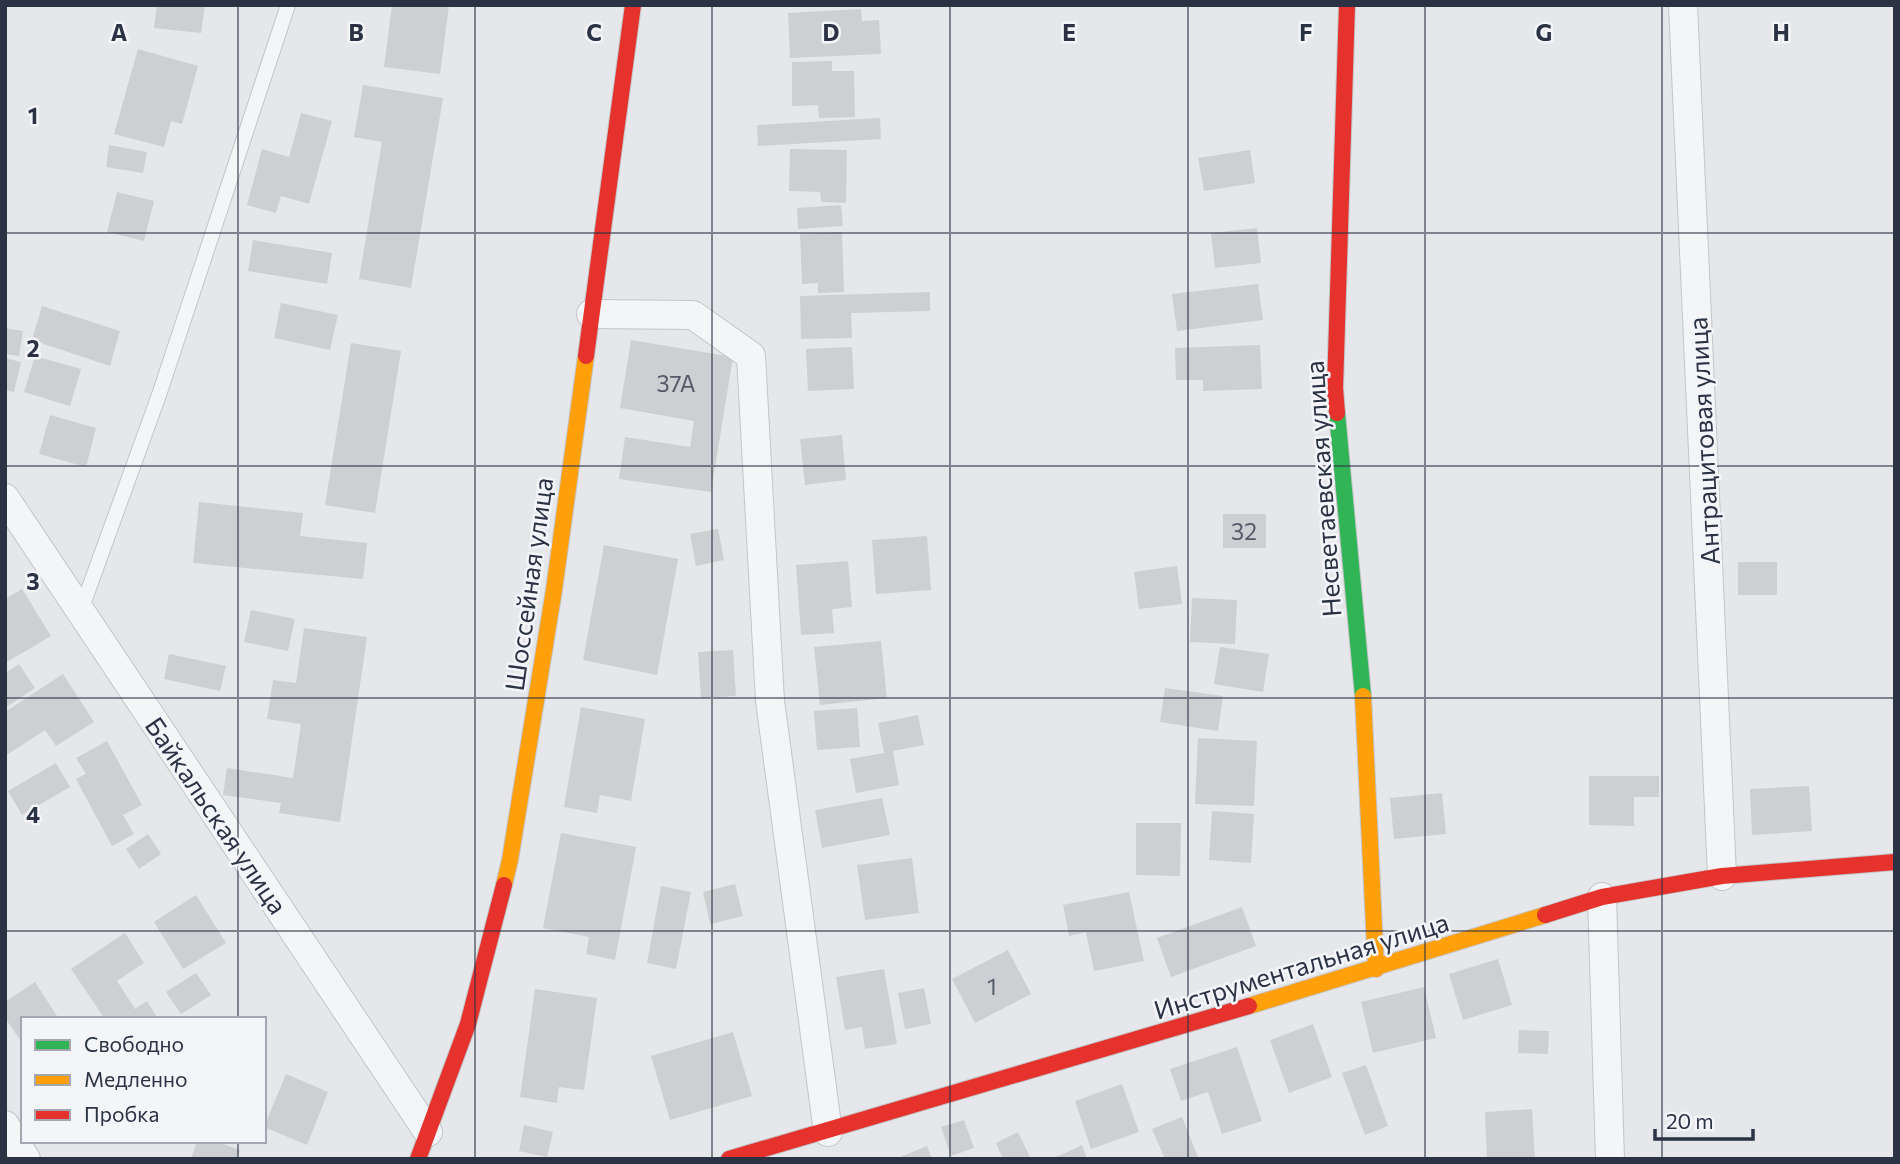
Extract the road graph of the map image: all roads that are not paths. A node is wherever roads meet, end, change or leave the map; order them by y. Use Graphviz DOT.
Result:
graph roads {
  1 [pos="288,5"];
  2 [pos="633,5"];
  3 [pos="1347,5"];
  4 [pos="1684,5"];
  5 [pos="591,313"];
  6 [pos="5,498"];
  7 [pos="81,612"];
  8 [pos="1895,862"];
  9 [pos="1722,876"];
  10 [pos="1602,897"];
  11 [pos="1376,969"];
  12 [pos="5,1125"];
  13 [pos="428,1132"];
  14 [pos="828,1132"];
  15 [pos="26,1159"];
  16 [pos="418,1159"];
  17 [pos="729,1159"];
  18 [pos="1610,1159"];
  1 -- 7 [label="lane"];
  2 -- 5 [label="street, Шоссейная улица"];
  3 -- 11 [label="street, Несветаевская улица"];
  4 -- 9 [label="street, Антрацитовая улица"];
  5 -- 13 [label="street, Шоссейная улица"];
  5 -- 14 [label="street"];
  6 -- 7 [label="street, Байкальская улица"];
  7 -- 13 [label="street, Байкальская улица"];
  8 -- 9 [label="street, Инструментальная улица"];
  9 -- 10 [label="street, Инструментальная улица"];
  10 -- 11 [label="street, Инструментальная улица"];
  10 -- 18 [label="street"];
  11 -- 14 [label="street, Инструментальная улица"];
  12 -- 15 [label="street"];
  13 -- 16 [label="street, Шоссейная улица"];
  14 -- 17 [label="street, Инструментальная улица"];
}
